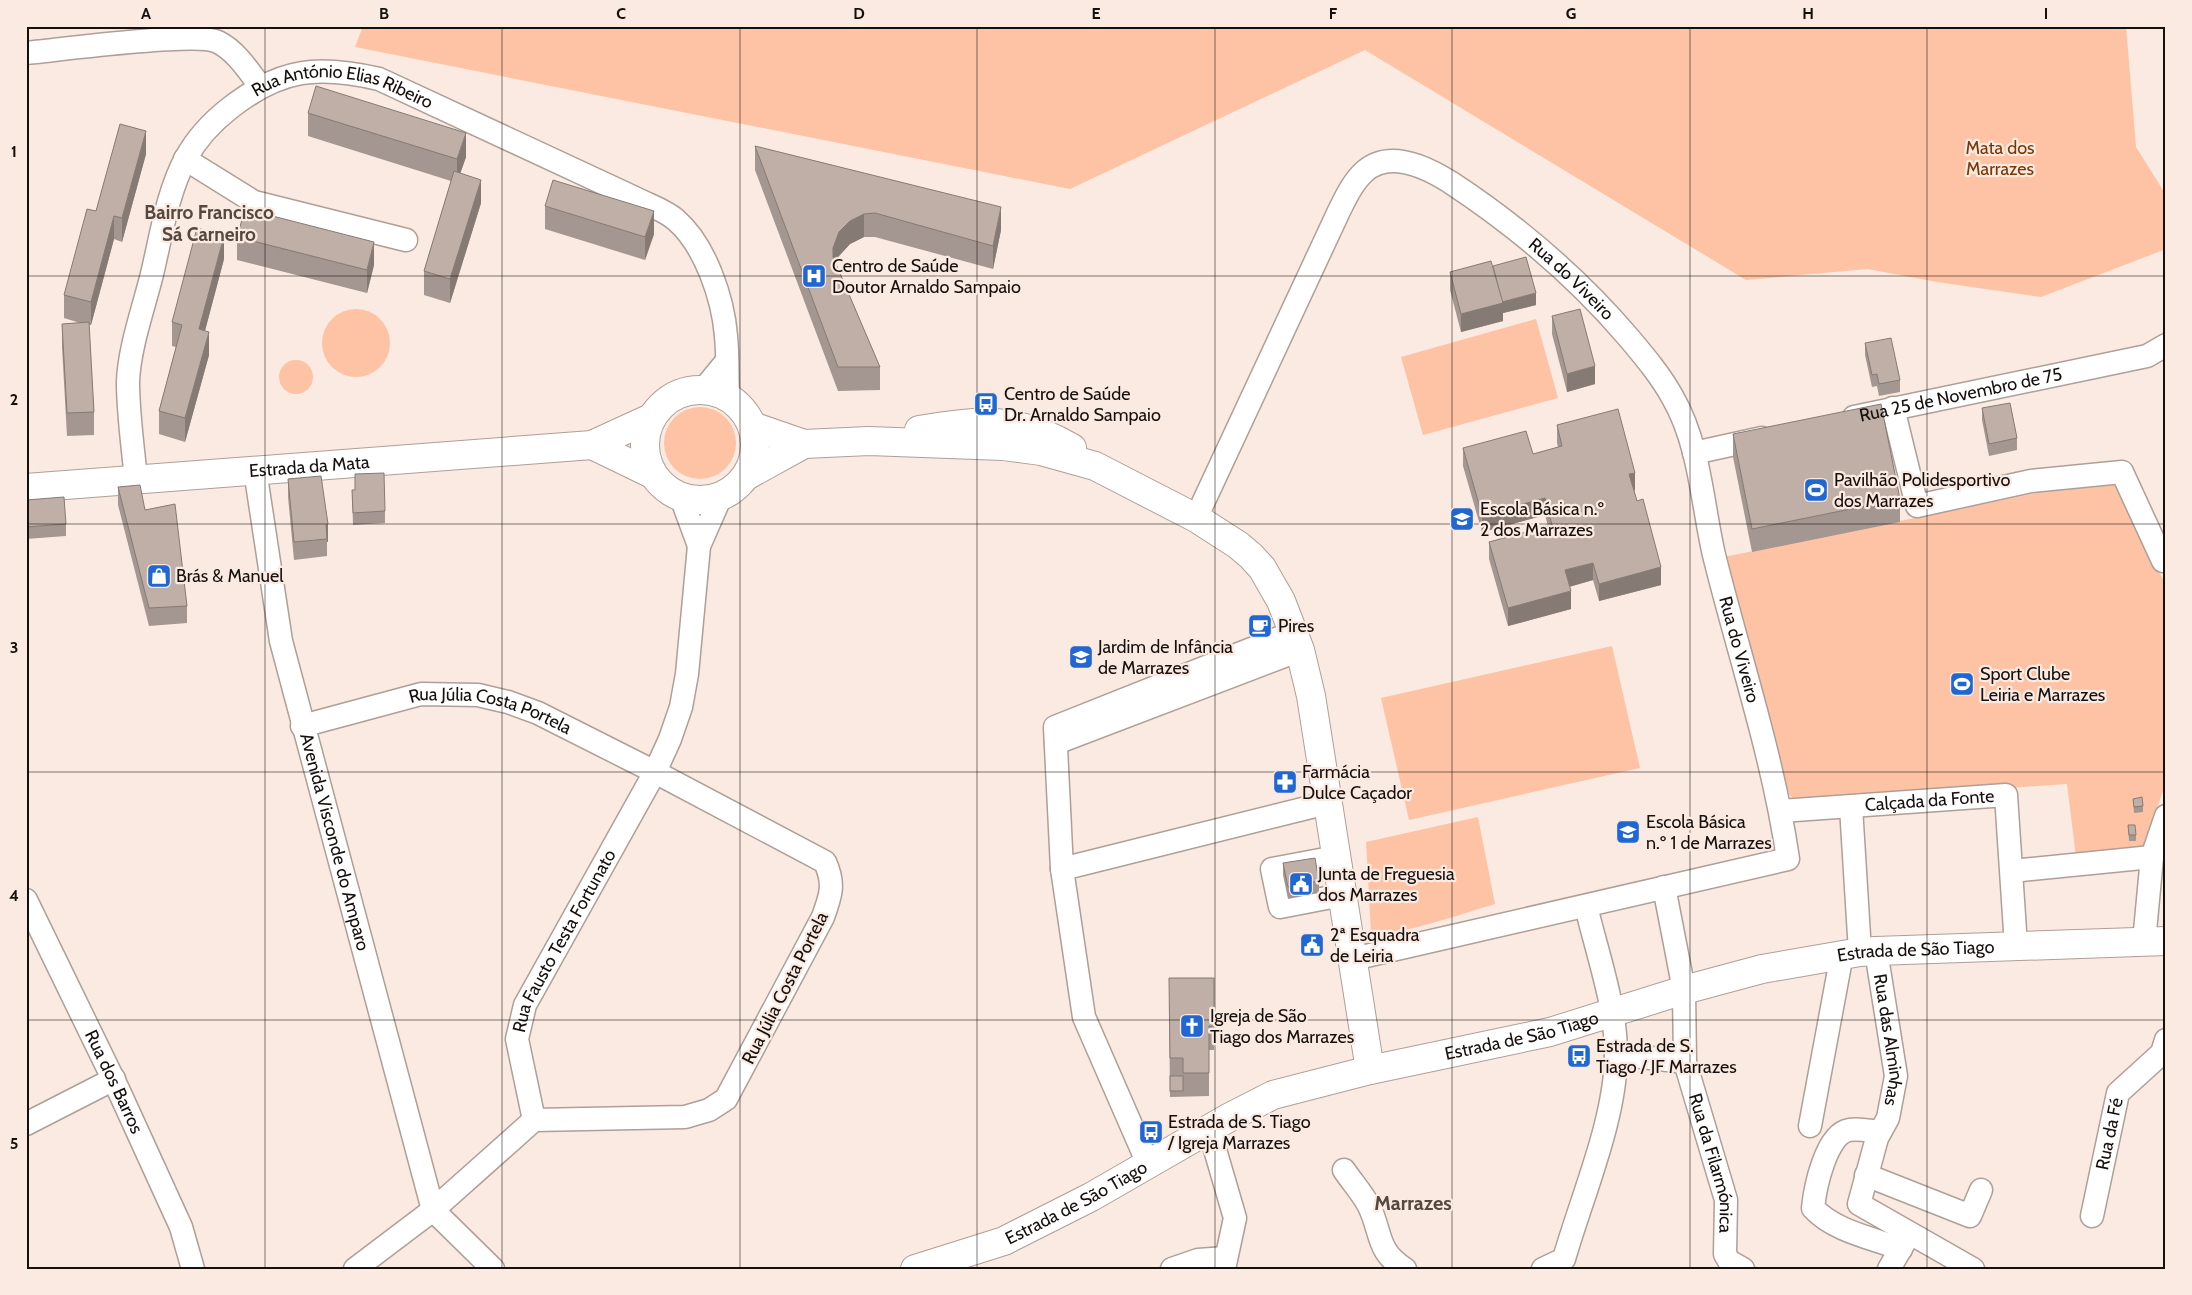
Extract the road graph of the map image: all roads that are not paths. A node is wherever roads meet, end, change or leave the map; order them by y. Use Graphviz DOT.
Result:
graph roads {
  1 [pos="130,34"];
  2 [pos="26,53"];
  3 [pos="260,86"];
  4 [pos="185,159"];
  5 [pos="406,240"];
  6 [pos="2166,345"];
  7 [pos="715,393"];
  8 [pos="1893,408"];
  9 [pos="651,418"];
  10 [pos="1832,422"];
  11 [pos="752,426"];
  12 [pos="1786,432"];
  13 [pos="804,444"];
  14 [pos="592,445"];
  15 [pos="1694,452"];
  16 [pos="256,470"];
  17 [pos="652,474"];
  18 [pos="746,476"];
  19 [pos="136,480"];
  20 [pos="26,488"];
  21 [pos="721,496"];
  22 [pos="680,497"];
  23 [pos="1196,518"];
  24 [pos="699,546"];
  25 [pos="2165,562"];
  26 [pos="1297,641"];
  27 [pos="302,726"];
  28 [pos="655,772"];
  29 [pos="1327,803"];
  30 [pos="1851,807"];
  31 [pos="1781,811"];
  32 [pos="2166,816"];
  33 [pos="1336,857"];
  34 [pos="2152,857"];
  35 [pos="1062,869"];
  36 [pos="2012,871"];
  37 [pos="1664,887"];
  38 [pos="1342,896"];
  39 [pos="26,900"];
  40 [pos="1586,906"];
  41 [pos="2155,941"];
  42 [pos="2016,946"];
  43 [pos="1859,952"];
  44 [pos="1353,959"];
  45 [pos="1684,990"];
  46 [pos="1612,1012"];
  47 [pos="2166,1040"];
  48 [pos="1616,1054"];
  49 [pos="1685,1062"];
  50 [pos="1370,1070"];
  51 [pos="114,1079"];
  52 [pos="534,1120"];
  53 [pos="26,1124"];
  54 [pos="1810,1126"];
  55 [pos="1209,1129"];
  56 [pos="1880,1132"];
  57 [pos="1149,1166"];
  58 [pos="1344,1170"];
  59 [pos="1866,1175"];
  60 [pos="1981,1190"];
  61 [pos="433,1210"];
  62 [pos="2092,1216"];
  63 [pos="1905,1241"];
  64 [pos="1225,1263"];
  65 [pos="1564,1264"];
  66 [pos="193,1269"];
  67 [pos="356,1269"];
  68 [pos="493,1269"];
  69 [pos="915,1269"];
  70 [pos="1172,1269"];
  71 [pos="1405,1269"];
  72 [pos="1543,1269"];
  73 [pos="1744,1269"];
  74 [pos="1889,1269"];
  75 [pos="1973,1269"];
  1 -- 2 [label="street"];
  1 -- 3 [label="street"];
  3 -- 4 [label="street, Rua António Elias Ribeiro"];
  3 -- 7 [label="street, Rua António Elias Ribeiro"];
  4 -- 5 [label="street"];
  4 -- 19 [label="street, Rua António Elias Ribeiro"];
  6 -- 8 [label="street, Rua 25 de Novembro de 75"];
  7 -- 9 [label="main road"];
  7 -- 11 [label="main road"];
  8 -- 10 [label="street, Rua 25 de Novembro de 75"];
  8 -- 25 [label="street"];
  9 -- 14 [label="main road, Estrada da Mata"];
  9 -- 17 [label="main road"];
  11 -- 13 [label="main road"];
  11 -- 18 [label="main road"];
  12 -- 15 [label="street"];
  13 -- 18 [label="main road"];
  13 -- 23 [label="main road"];
  14 -- 16 [label="main road, Estrada da Mata"];
  14 -- 17 [label="main road"];
  15 -- 23 [label="street, Rua do Viveiro"];
  15 -- 31 [label="street, Rua do Viveiro"];
  16 -- 19 [label="main road, Estrada da Mata"];
  16 -- 27 [label="street, Avenida Visconde do Amparo"];
  17 -- 22 [label="main road"];
  18 -- 21 [label="main road"];
  19 -- 20 [label="main road, Estrada da Mata"];
  21 -- 22 [label="main road"];
  21 -- 24 [label="street"];
  22 -- 24 [label="street"];
  23 -- 26 [label="main road"];
  24 -- 28 [label="street, Rua Fausto Testa Fortunato"];
  26 -- 29 [label="main road"];
  26 -- 35 [label="street"];
  27 -- 28 [label="street, Rua Júlia Costa Portela"];
  27 -- 61 [label="street, Avenida Visconde do Amparo"];
  28 -- 52 [label="street, Rua Fausto Testa Fortunato"];
  28 -- 52 [label="street, Rua Júlia Costa Portela"];
  29 -- 33 [label="main road"];
  29 -- 35 [label="street"];
  30 -- 31 [label="street"];
  30 -- 36 [label="street, Calçada da Fonte"];
  30 -- 43 [label="street"];
  31 -- 37 [label="street, Rua do Viveiro"];
  32 -- 34 [label="street"];
  33 -- 38 [label="main road"];
  33 -- 38 [label="street"];
  34 -- 36 [label="street"];
  34 -- 41 [label="street"];
  35 -- 57 [label="street"];
  36 -- 42 [label="street, Calçada da Fonte"];
  37 -- 40 [label="street"];
  37 -- 45 [label="street, Rua da Filarmónica"];
  38 -- 44 [label="main road"];
  39 -- 51 [label="street, Rua dos Barros"];
  40 -- 44 [label="street"];
  40 -- 46 [label="street"];
  41 -- 42 [label="main road, Estrada de São Tiago"];
  42 -- 43 [label="main road, Estrada de São Tiago"];
  43 -- 45 [label="main road, Estrada de São Tiago"];
  43 -- 54 [label="street"];
  43 -- 56 [label="street, Rua das Alminhas"];
  44 -- 50 [label="main road"];
  45 -- 46 [label="main road, Estrada de São Tiago"];
  45 -- 49 [label="street, Rua da Filarmónica"];
  46 -- 48 [label="street"];
  46 -- 50 [label="main road, Estrada de São Tiago"];
  47 -- 62 [label="street, Rua da Fé"];
  48 -- 49 [label="street"];
  48 -- 65 [label="street"];
  49 -- 73 [label="street, Rua da Filarmónica"];
  50 -- 55 [label="main road, Estrada de São Tiago"];
  51 -- 53 [label="street"];
  51 -- 66 [label="street, Rua dos Barros"];
  52 -- 61 [label="street"];
  55 -- 57 [label="main road, Estrada de São Tiago"];
  55 -- 64 [label="street"];
  56 -- 59 [label="street, Rua das Alminhas"];
  56 -- 63 [label="street"];
  57 -- 69 [label="main road, Estrada de São Tiago"];
  58 -- 71 [label="street"];
  59 -- 60 [label="street"];
  59 -- 63 [label="street, Rua das Alminhas"];
  61 -- 67 [label="street"];
  61 -- 68 [label="street"];
  63 -- 74 [label="street"];
  63 -- 75 [label="street"];
  64 -- 70 [label="street"];
  65 -- 72 [label="street"];
}
